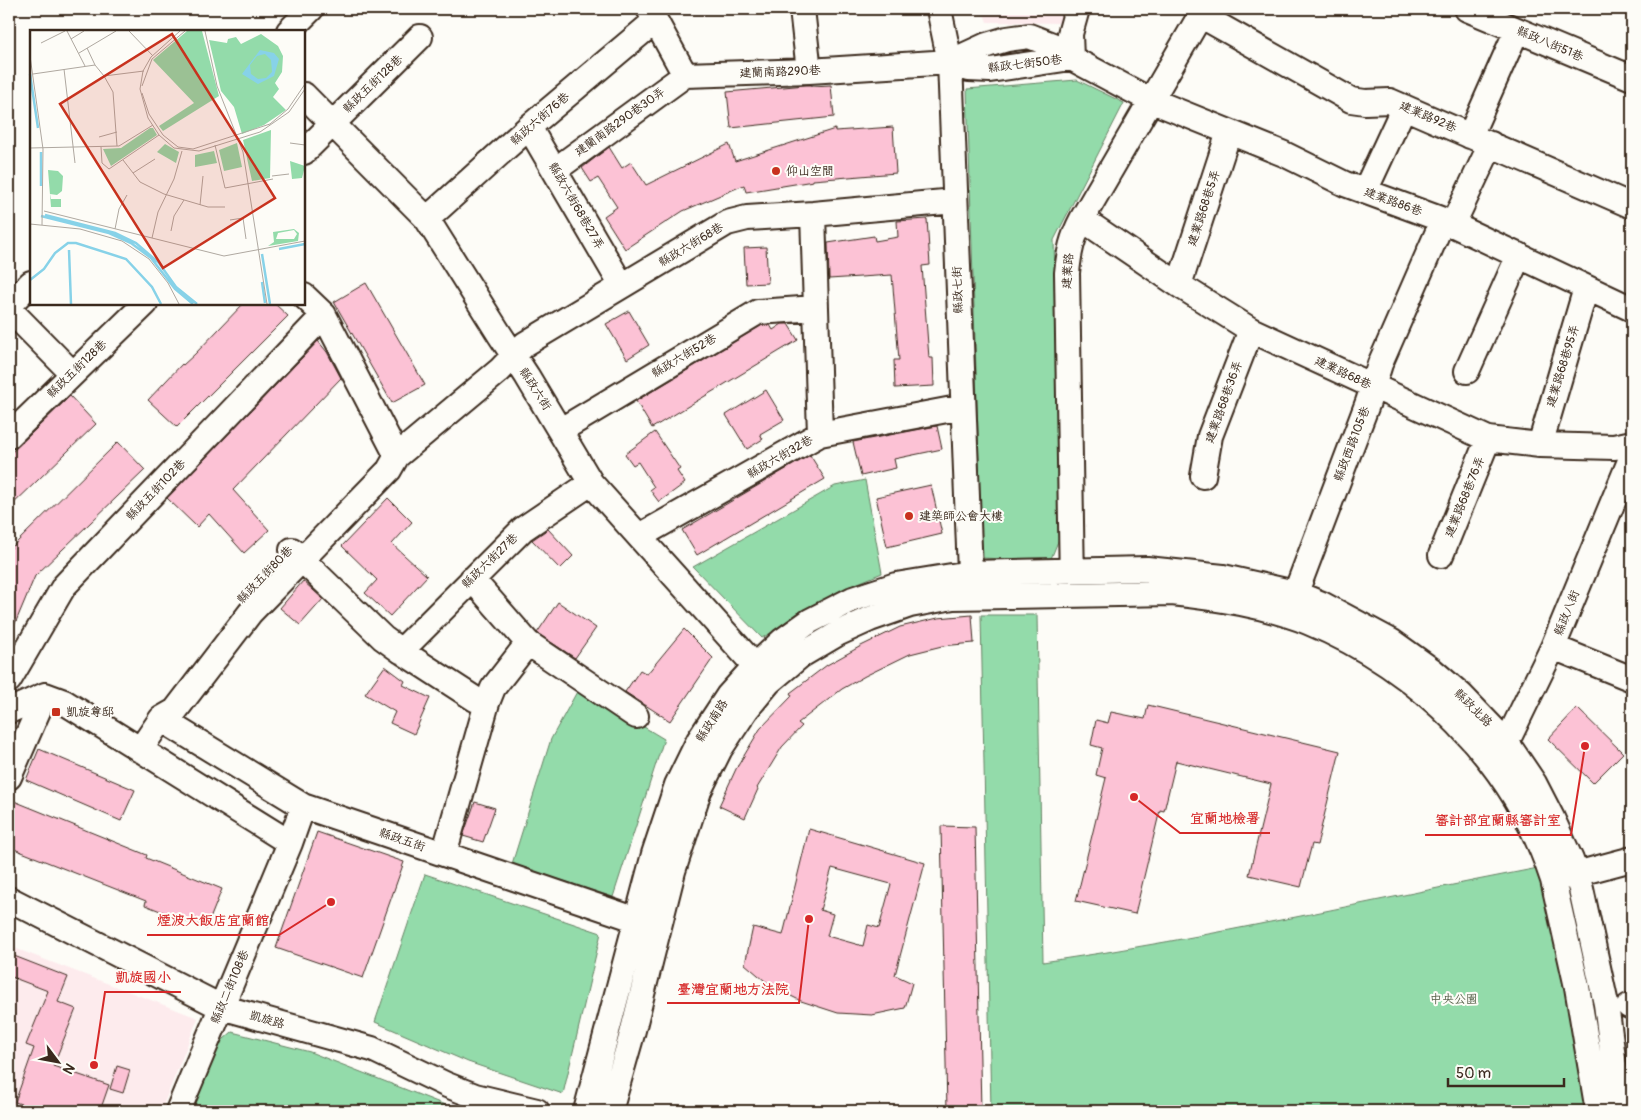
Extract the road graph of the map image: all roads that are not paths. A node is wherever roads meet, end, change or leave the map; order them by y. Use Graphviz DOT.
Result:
graph roads {
  1 [pos="311,9"];
  2 [pos="802,9"];
  3 [pos="939,9"];
  4 [pos="1077,9"];
  5 [pos="1467,9"];
  6 [pos="1202,12"];
  7 [pos="652,15"];
  8 [pos="1513,22"];
  9 [pos="290,30"];
  10 [pos="420,37"];
  11 [pos="1071,58"];
  12 [pos="950,62"];
  13 [pos="809,71"];
  14 [pos="1630,71"];
  15 [pos="685,75"];
  16 [pos="305,96"];
  17 [pos="1150,100"];
  18 [pos="1404,107"];
  19 [pos="332,124"];
  20 [pos="529,127"];
  21 [pos="1229,132"];
  22 [pos="1481,140"];
  23 [pos="305,151"];
  24 [pos="555,170"];
  25 [pos="1364,191"];
  26 [pos="955,201"];
  27 [pos="1632,206"];
  28 [pos="813,214"];
  29 [pos="427,219"];
  30 [pos="1082,219"];
  31 [pos="1448,222"];
  32 [pos="1519,256"];
  33 [pos="30,284"];
  34 [pos="1179,285"];
  35 [pos="622,286"];
  36 [pos="1586,288"];
  37 [pos="305,297"];
  38 [pos="144,305"];
  39 [pos="9,307"];
  40 [pos="816,308"];
  41 [pos="1632,309"];
  42 [pos="324,315"];
  43 [pos="1251,330"];
  44 [pos="514,357"];
  45 [pos="1467,371"];
  46 [pos="72,373"];
  47 [pos="1373,386"];
  48 [pos="963,407"];
  49 [pos="561,430"];
  50 [pos="820,434"];
  51 [pos="9,436"];
  52 [pos="1488,439"];
  53 [pos="1632,443"];
  54 [pos="1540,444"];
  55 [pos="397,456"];
  56 [pos="1632,456"];
  57 [pos="1202,476"];
  58 [pos="591,484"];
  59 [pos="640,536"];
  60 [pos="296,555"];
  61 [pos="1441,555"];
  62 [pos="1072,570"];
  63 [pos="970,573"];
  64 [pos="472,579"];
  65 [pos="1295,593"];
  66 [pos="1072,596"];
  67 [pos="1287,616"];
  68 [pos="528,643"];
  69 [pos="1553,647"];
  70 [pos="401,651"];
  71 [pos="763,673"];
  72 [pos="1632,679"];
  73 [pos="9,680"];
  74 [pos="45,695"];
  75 [pos="487,703"];
  76 [pos="9,711"];
  77 [pos="636,716"];
  78 [pos="162,719"];
  79 [pos="1507,743"];
  80 [pos="140,750"];
  81 [pos="1495,767"];
  82 [pos="9,777"];
  83 [pos="303,806"];
  84 [pos="290,843"];
  85 [pos="444,854"];
  86 [pos="1632,859"];
  87 [pos="1632,875"];
  88 [pos="1579,881"];
  89 [pos="1555,887"];
  90 [pos="9,898"];
  91 [pos="647,924"];
  92 [pos="221,1007"];
  93 [pos="178,1111"];
  94 [pos="537,1111"];
  95 [pos="586,1111"];
  96 [pos="610,1111"];
  97 [pos="1598,1111"];
  98 [pos="1620,1111"];
  1 -- 9 [label="street"];
  2 -- 13 [label="street"];
  3 -- 12 [label="street, 縣政七街"];
  4 -- 11 [label="street"];
  5 -- 8 [label="street, 縣政八街51巷"];
  6 -- 17 [label="street, 建業路"];
  6 -- 18 [label="street, 建業路92巷"];
  7 -- 15 [label="street"];
  7 -- 20 [label="street, 縣政六街76巷"];
  8 -- 14 [label="street, 縣政八街51巷"];
  8 -- 22 [label="street, 縣政西路105巷"];
  10 -- 19 [label="street, 縣政五街128巷"];
  11 -- 12 [label="street, 縣政七街50巷"];
  11 -- 17 [label="street, 縣政七街50巷"];
  12 -- 13 [label="street, 建蘭南路290巷"];
  12 -- 26 [label="street, 縣政七街"];
  13 -- 15 [label="street, 建蘭南路290巷"];
  15 -- 24 [label="street, 建蘭南路290巷30弄"];
  16 -- 19 [label="street, 縣政六街"];
  17 -- 21 [label="street, 建業路86巷"];
  17 -- 30 [label="street, 建業路"];
  18 -- 22 [label="street, 建業路92巷"];
  18 -- 25 [label="street"];
  19 -- 23 [label="street, 縣政五街128巷"];
  19 -- 29 [label="street, 縣政六街"];
  20 -- 24 [label="street, 縣政六街68巷27弄"];
  20 -- 29 [label="street, 縣政六街76巷"];
  21 -- 25 [label="street, 建業路86巷"];
  21 -- 34 [label="street, 建業路68巷5弄"];
  22 -- 27 [label="street, 建業路92巷"];
  22 -- 31 [label="street, 縣政西路105巷"];
  24 -- 35 [label="street, 縣政六街68巷27弄"];
  25 -- 31 [label="street, 建業路86巷"];
  26 -- 28 [label="street, 縣政六街68巷"];
  26 -- 48 [label="street, 縣政七街"];
  28 -- 35 [label="street, 縣政六街68巷"];
  28 -- 40 [label="street"];
  29 -- 44 [label="street, 縣政六街"];
  30 -- 34 [label="street, 建業路68巷"];
  30 -- 62 [label="street, 建業路"];
  31 -- 32 [label="street, 建業路86巷"];
  31 -- 47 [label="street, 縣政西路105巷"];
  32 -- 36 [label="street, 建業路86巷"];
  32 -- 45 [label="street"];
  33 -- 39 [label="street"];
  34 -- 43 [label="street, 建業路68巷"];
  35 -- 44 [label="street, 縣政六街68巷"];
  36 -- 41 [label="street, 建業路86巷"];
  36 -- 54 [label="street, 建業路68巷95弄"];
  37 -- 42 [label="street"];
  38 -- 46 [label="street, 縣政五街128巷"];
  39 -- 46 [label="street"];
  40 -- 49 [label="street, 縣政六街52巷"];
  40 -- 50 [label="street"];
  42 -- 55 [label="street"];
  42 -- 73 [label="street, 縣政五街102巷"];
  43 -- 47 [label="street, 建業路68巷"];
  43 -- 57 [label="street, 建業路68巷36弄"];
  44 -- 49 [label="street, 縣政六街"];
  44 -- 55 [label="street, 縣政五街80巷"];
  46 -- 51 [label="street, 縣政五街128巷"];
  47 -- 52 [label="street, 建業路68巷"];
  47 -- 65 [label="street, 縣政西路105巷"];
  48 -- 50 [label="street, 縣政六街32巷"];
  48 -- 63 [label="street, 縣政七街"];
  49 -- 58 [label="street, 縣政六街"];
  50 -- 59 [label="street, 縣政六街32巷"];
  52 -- 54 [label="street, 建業路68巷"];
  52 -- 61 [label="street, 建業路68巷76弄"];
  53 -- 54 [label="street, 建業路68巷"];
  55 -- 60 [label="street, 縣政五街80巷"];
  56 -- 69 [label="street, 縣政八街"];
  58 -- 59 [label="street, 縣政六街"];
  58 -- 64 [label="street, 縣政六街27巷"];
  59 -- 71 [label="street, 縣政六街"];
  60 -- 70 [label="street"];
  60 -- 78 [label="street, 縣政五街80巷"];
  62 -- 63 [label="street, 縣政南路"];
  62 -- 65 [label="street, 縣政北路"];
  62 -- 66 [label="street, 建業路"];
  63 -- 71 [label="street, 縣政南路"];
  64 -- 68 [label="street"];
  64 -- 70 [label="street, 縣政六街27巷"];
  65 -- 67 [label="street, 縣政西路105巷"];
  65 -- 79 [label="street, 縣政北路"];
  66 -- 67 [label="street, 縣政北路"];
  66 -- 71 [label="street, 縣政南路"];
  67 -- 81 [label="street, 縣政北路"];
  68 -- 75 [label="street"];
  68 -- 77 [label="street"];
  69 -- 72 [label="street"];
  69 -- 79 [label="street, 縣政八街"];
  70 -- 75 [label="street"];
  71 -- 91 [label="street, 縣政南路"];
  74 -- 76 [label="street"];
  74 -- 80 [label="street"];
  74 -- 82 [label="street"];
  75 -- 85 [label="street"];
  78 -- 80 [label="street, 縣政五街80巷"];
  78 -- 83 [label="street, 縣政五街"];
  79 -- 81 [label="street, 縣政八街"];
  79 -- 88 [label="street, 縣政北路"];
  80 -- 84 [label="street"];
  81 -- 89 [label="street, 縣政北路"];
  83 -- 84 [label="street, 縣政二街108巷"];
  83 -- 85 [label="street, 縣政五街"];
  84 -- 92 [label="street, 縣政二街108巷"];
  85 -- 91 [label="street, 縣政五街"];
  86 -- 88 [label="street"];
  87 -- 88 [label="street"];
  88 -- 89 [label="street"];
  88 -- 98 [label="street, 縣政北路"];
  89 -- 97 [label="street, 縣政北路"];
  90 -- 92 [label="street, 凱旋路"];
  91 -- 95 [label="street, 縣政南路"];
  91 -- 96 [label="street, 縣政南路"];
  92 -- 93 [label="street, 縣政二街108巷"];
  92 -- 94 [label="street, 凱旋路"];
}
